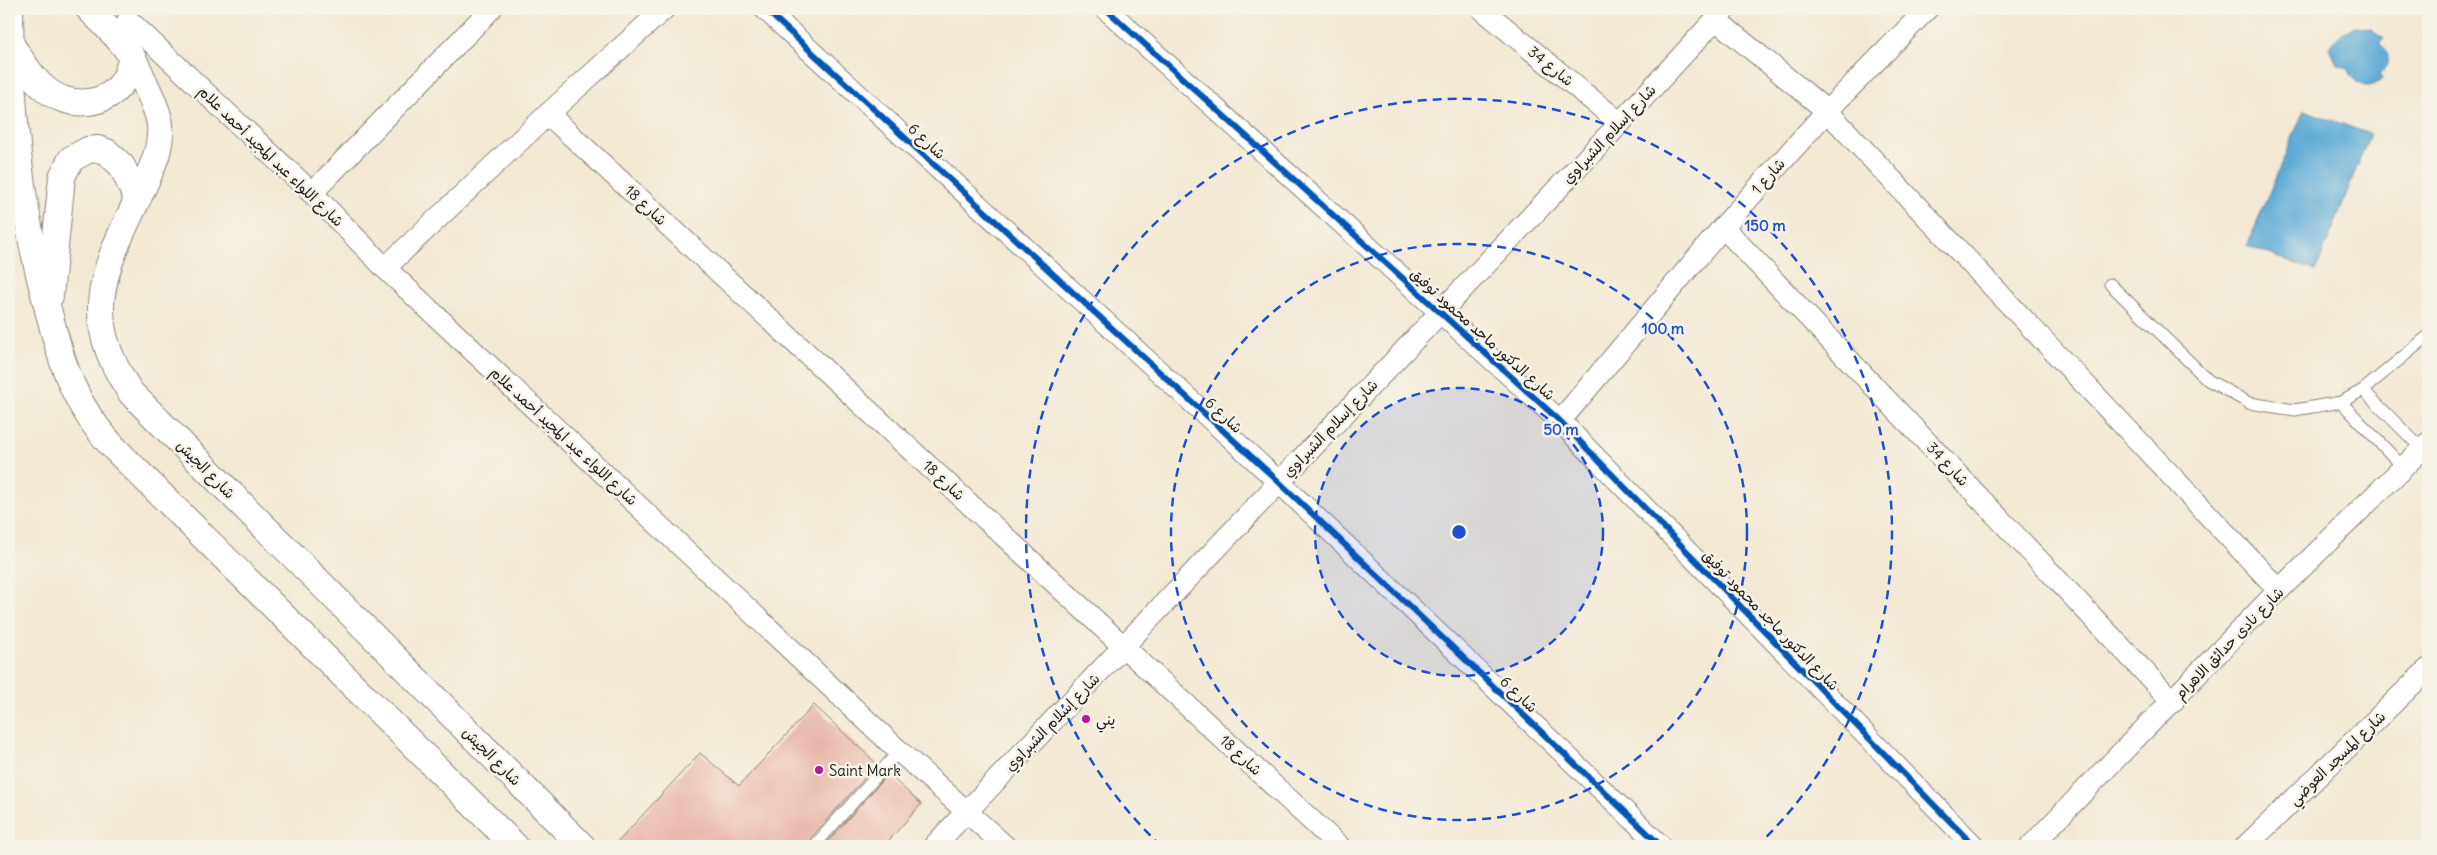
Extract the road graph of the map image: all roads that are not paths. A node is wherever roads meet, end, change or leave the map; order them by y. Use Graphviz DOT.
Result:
graph roads {
  1 [pos="10,9"];
  2 [pos="89,9"];
  3 [pos="491,9"];
  4 [pos="664,9"];
  5 [pos="765,9"];
  6 [pos="1106,9"];
  7 [pos="1482,9"];
  8 [pos="1927,9"];
  9 [pos="1720,14"];
  10 [pos="127,21"];
  11 [pos="10,43"];
  12 [pos="132,57"];
  13 [pos="1827,111"];
  14 [pos="548,114"];
  15 [pos="1620,123"];
  16 [pos="312,193"];
  17 [pos="137,199"];
  18 [pos="1722,227"];
  19 [pos="386,268"];
  20 [pos="2110,284"];
  21 [pos="48,311"];
  22 [pos="1440,313"];
  23 [pos="2428,336"];
  24 [pos="2363,390"];
  25 [pos="2341,402"];
  26 [pos="1560,421"];
  27 [pos="2425,446"];
  28 [pos="2403,467"];
  29 [pos="1279,482"];
  30 [pos="2279,590"];
  31 [pos="1124,646"];
  32 [pos="2428,670"];
  33 [pos="2173,702"];
  34 [pos="899,751"];
  35 [pos="967,811"];
  36 [pos="515,846"];
  37 [pos="582,846"];
  38 [pos="814,846"];
  39 [pos="934,846"];
  40 [pos="1005,846"];
  41 [pos="1339,846"];
  42 [pos="1661,846"];
  43 [pos="1974,846"];
  44 [pos="2031,846"];
  45 [pos="2246,846"];
  1 -- 11 [label="street"];
  2 -- 10 [label="street, شارع الجيش"];
  3 -- 16 [label="street"];
  4 -- 14 [label="street"];
  5 -- 29 [label="street, شارع 6"];
  6 -- 22 [label="street, شارع الدكتور ماجد محمود توفيق"];
  7 -- 15 [label="street, شارع 34"];
  8 -- 13 [label="street, شارع 1"];
  9 -- 13 [label="street"];
  9 -- 15 [label="street, شارع إسلام الشبراوي"];
  10 -- 12 [label="street, شارع الجيش"];
  10 -- 16 [label="street, شارع اللواء عبد المجيد أحمد علام"];
  11 -- 12 [label="street"];
  11 -- 21 [label="street"];
  12 -- 17 [label="street, شارع الجيش"];
  13 -- 18 [label="street, شارع 1"];
  13 -- 30 [label="street"];
  14 -- 19 [label="street"];
  14 -- 31 [label="street, شارع 18"];
  15 -- 22 [label="street, شارع إسلام الشبراوي"];
  16 -- 19 [label="street, شارع اللواء عبد المجيد أحمد علام"];
  17 -- 21 [label="street"];
  17 -- 37 [label="street, شارع الجيش"];
  18 -- 26 [label="street, شارع 1"];
  18 -- 33 [label="street, شارع 34"];
  19 -- 34 [label="street, شارع اللواء عبد المجيد أحمد علام"];
  20 -- 25 [label="lane"];
  21 -- 36 [label="street"];
  22 -- 26 [label="street, شارع الدكتور ماجد محمود توفيق"];
  22 -- 29 [label="street, شارع إسلام الشبراوي"];
  23 -- 24 [label="lane"];
  24 -- 25 [label="lane"];
  24 -- 27 [label="lane"];
  25 -- 28 [label="lane"];
  26 -- 43 [label="street, شارع الدكتور ماجد محمود توفيق"];
  27 -- 28 [label="street, شارع نادى حدائق الاهرام"];
  28 -- 30 [label="street, شارع نادى حدائق الاهرام"];
  29 -- 31 [label="street, شارع إسلام الشبراوي"];
  29 -- 42 [label="street, شارع 6"];
  30 -- 33 [label="street, شارع نادى حدائق الاهرام"];
  31 -- 35 [label="street, شارع إسلام الشبراوي"];
  31 -- 41 [label="street, شارع 18"];
  32 -- 45 [label="street, شارع المسجد العوضي"];
  33 -- 44 [label="street, شارع نادى حدائق الاهرام"];
  34 -- 35 [label="street, شارع اللواء عبد المجيد أحمد علام"];
  34 -- 38 [label="lane"];
  35 -- 39 [label="street, شارع إسلام الشبراوي"];
  35 -- 40 [label="street, شارع اللواء عبد المجيد أحمد علام"];
}
